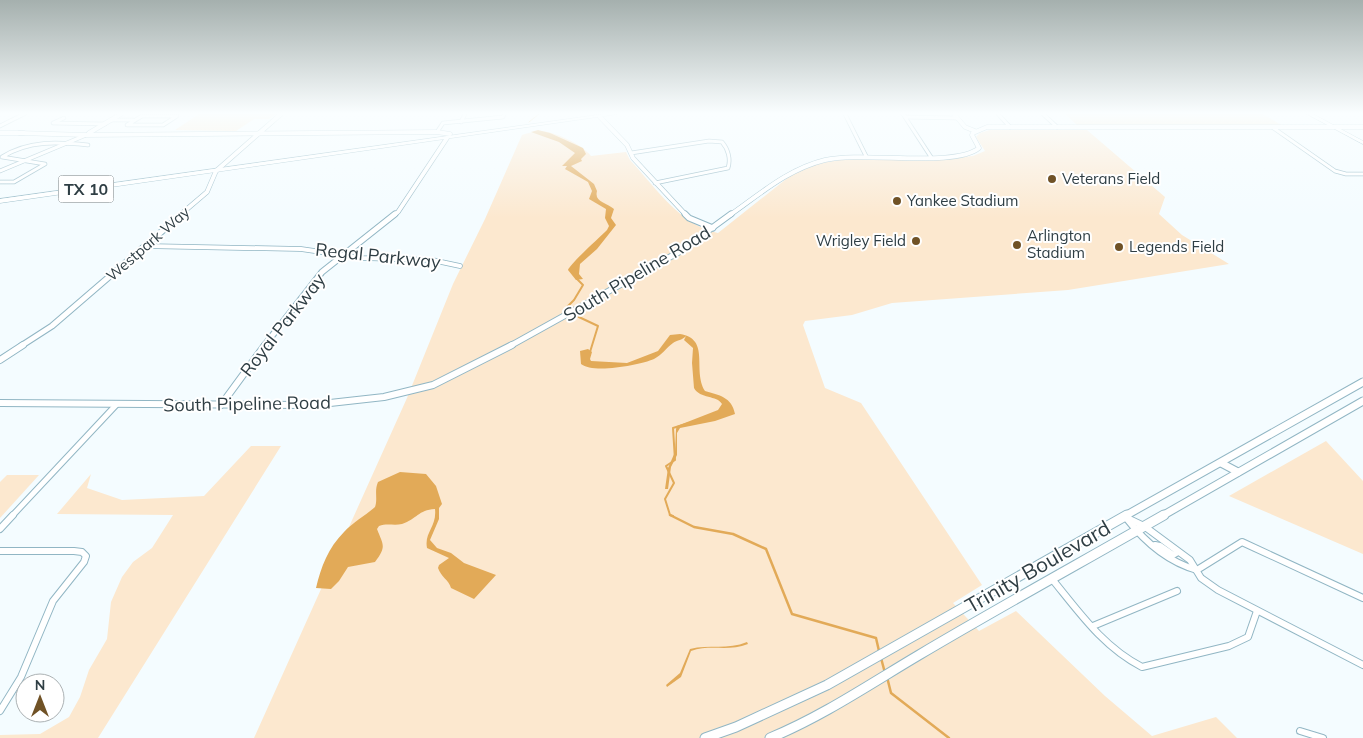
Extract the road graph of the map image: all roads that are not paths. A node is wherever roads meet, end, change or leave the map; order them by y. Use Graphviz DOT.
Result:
graph roads {
  1 [pos="18,148"];
  2 [pos="57,148"];
  3 [pos="241,148"];
  4 [pos="359,148"];
  5 [pos="364,148"];
  6 [pos="441,148"];
  7 [pos="629,148"];
  8 [pos="661,148"];
  9 [pos="727,148"];
  10 [pos="862,148"];
  11 [pos="925,148"];
  12 [pos="979,148"];
  13 [pos="1303,148"];
  14 [pos="340,151"];
  15 [pos="631,153"];
  16 [pos="866,156"];
  17 [pos="931,157"];
  18 [pos="24,160"];
  19 [pos="218,168"];
  20 [pos="0,171"];
  21 [pos="1363,174"];
  22 [pos="0,182"];
  23 [pos="656,183"];
  24 [pos="35,194"];
  25 [pos="0,197"];
  26 [pos="0,201"];
  27 [pos="713,228"];
  28 [pos="146,246"];
  29 [pos="343,254"];
  30 [pos="460,266"];
  31 [pos="0,360"];
  32 [pos="1362,383"];
  33 [pos="1363,401"];
  34 [pos="0,403"];
  35 [pos="118,404"];
  36 [pos="221,405"];
  37 [pos="1221,463"];
  38 [pos="1238,472"];
  39 [pos="1125,517"];
  40 [pos="1144,526"];
  41 [pos="0,529"];
  42 [pos="1135,531"];
  43 [pos="1153,545"];
  44 [pos="0,551"];
  45 [pos="1178,552"];
  46 [pos="1196,570"];
  47 [pos="1052,579"];
  48 [pos="1177,592"];
  49 [pos="1363,598"];
  50 [pos="1257,611"];
  51 [pos="1092,626"];
  52 [pos="1363,665"];
  53 [pos="0,711"];
  54 [pos="1300,731"];
  55 [pos="705,738"];
  56 [pos="770,738"];
  57 [pos="1323,738"];
  1 -- 18 [label="street"];
  2 -- 18 [label="street"];
  3 -- 19 [label="main road, Westpark Way"];
  4 -- 14 [label="main road, TX 10"];
  5 -- 14 [label="main road, TX 10"];
  6 -- 29 [label="street, Royal Parkway"];
  7 -- 15 [label="street"];
  8 -- 15 [label="street"];
  9 -- 23 [label="street"];
  10 -- 16 [label="street"];
  11 -- 17 [label="street"];
  12 -- 17 [label="street, South Pipeline Road"];
  13 -- 21 [label="street"];
  14 -- 19 [label="main road, TX 10"];
  15 -- 23 [label="street"];
  16 -- 17 [label="street, South Pipeline Road"];
  16 -- 27 [label="street, South Pipeline Road"];
  18 -- 20 [label="street"];
  18 -- 22 [label="street"];
  19 -- 24 [label="main road, TX 10"];
  19 -- 28 [label="street, Westpark Way"];
  23 -- 27 [label="street"];
  24 -- 25 [label="main road, TX 10"];
  24 -- 26 [label="main road, TX 10"];
  27 -- 36 [label="street, South Pipeline Road"];
  28 -- 29 [label="street, Regal Parkway"];
  28 -- 31 [label="street, Westpark Way"];
  29 -- 30 [label="street, Regal Parkway"];
  29 -- 36 [label="street, Royal Parkway"];
  32 -- 37 [label="main road, Trinity Boulevard"];
  33 -- 38 [label="main road, Trinity Boulevard"];
  34 -- 35 [label="street, South Pipeline Road"];
  35 -- 36 [label="street, South Pipeline Road"];
  35 -- 41 [label="street"];
  37 -- 38 [label="main road"];
  37 -- 39 [label="main road, Trinity Boulevard"];
  38 -- 40 [label="main road, Trinity Boulevard"];
  39 -- 40 [label="street"];
  39 -- 42 [label="street"];
  39 -- 55 [label="main road, Trinity Boulevard"];
  40 -- 42 [label="main road, Trinity Boulevard"];
  40 -- 45 [label="street"];
  42 -- 43 [label="street"];
  42 -- 47 [label="main road, Trinity Boulevard"];
  43 -- 45 [label="street"];
  43 -- 46 [label="street"];
  44 -- 53 [label="street"];
  45 -- 46 [label="street"];
  46 -- 49 [label="street"];
  46 -- 50 [label="street"];
  47 -- 51 [label="street"];
  47 -- 56 [label="main road, Trinity Boulevard"];
  48 -- 51 [label="street"];
  50 -- 51 [label="street"];
  50 -- 52 [label="street"];
  54 -- 57 [label="street"];
}
